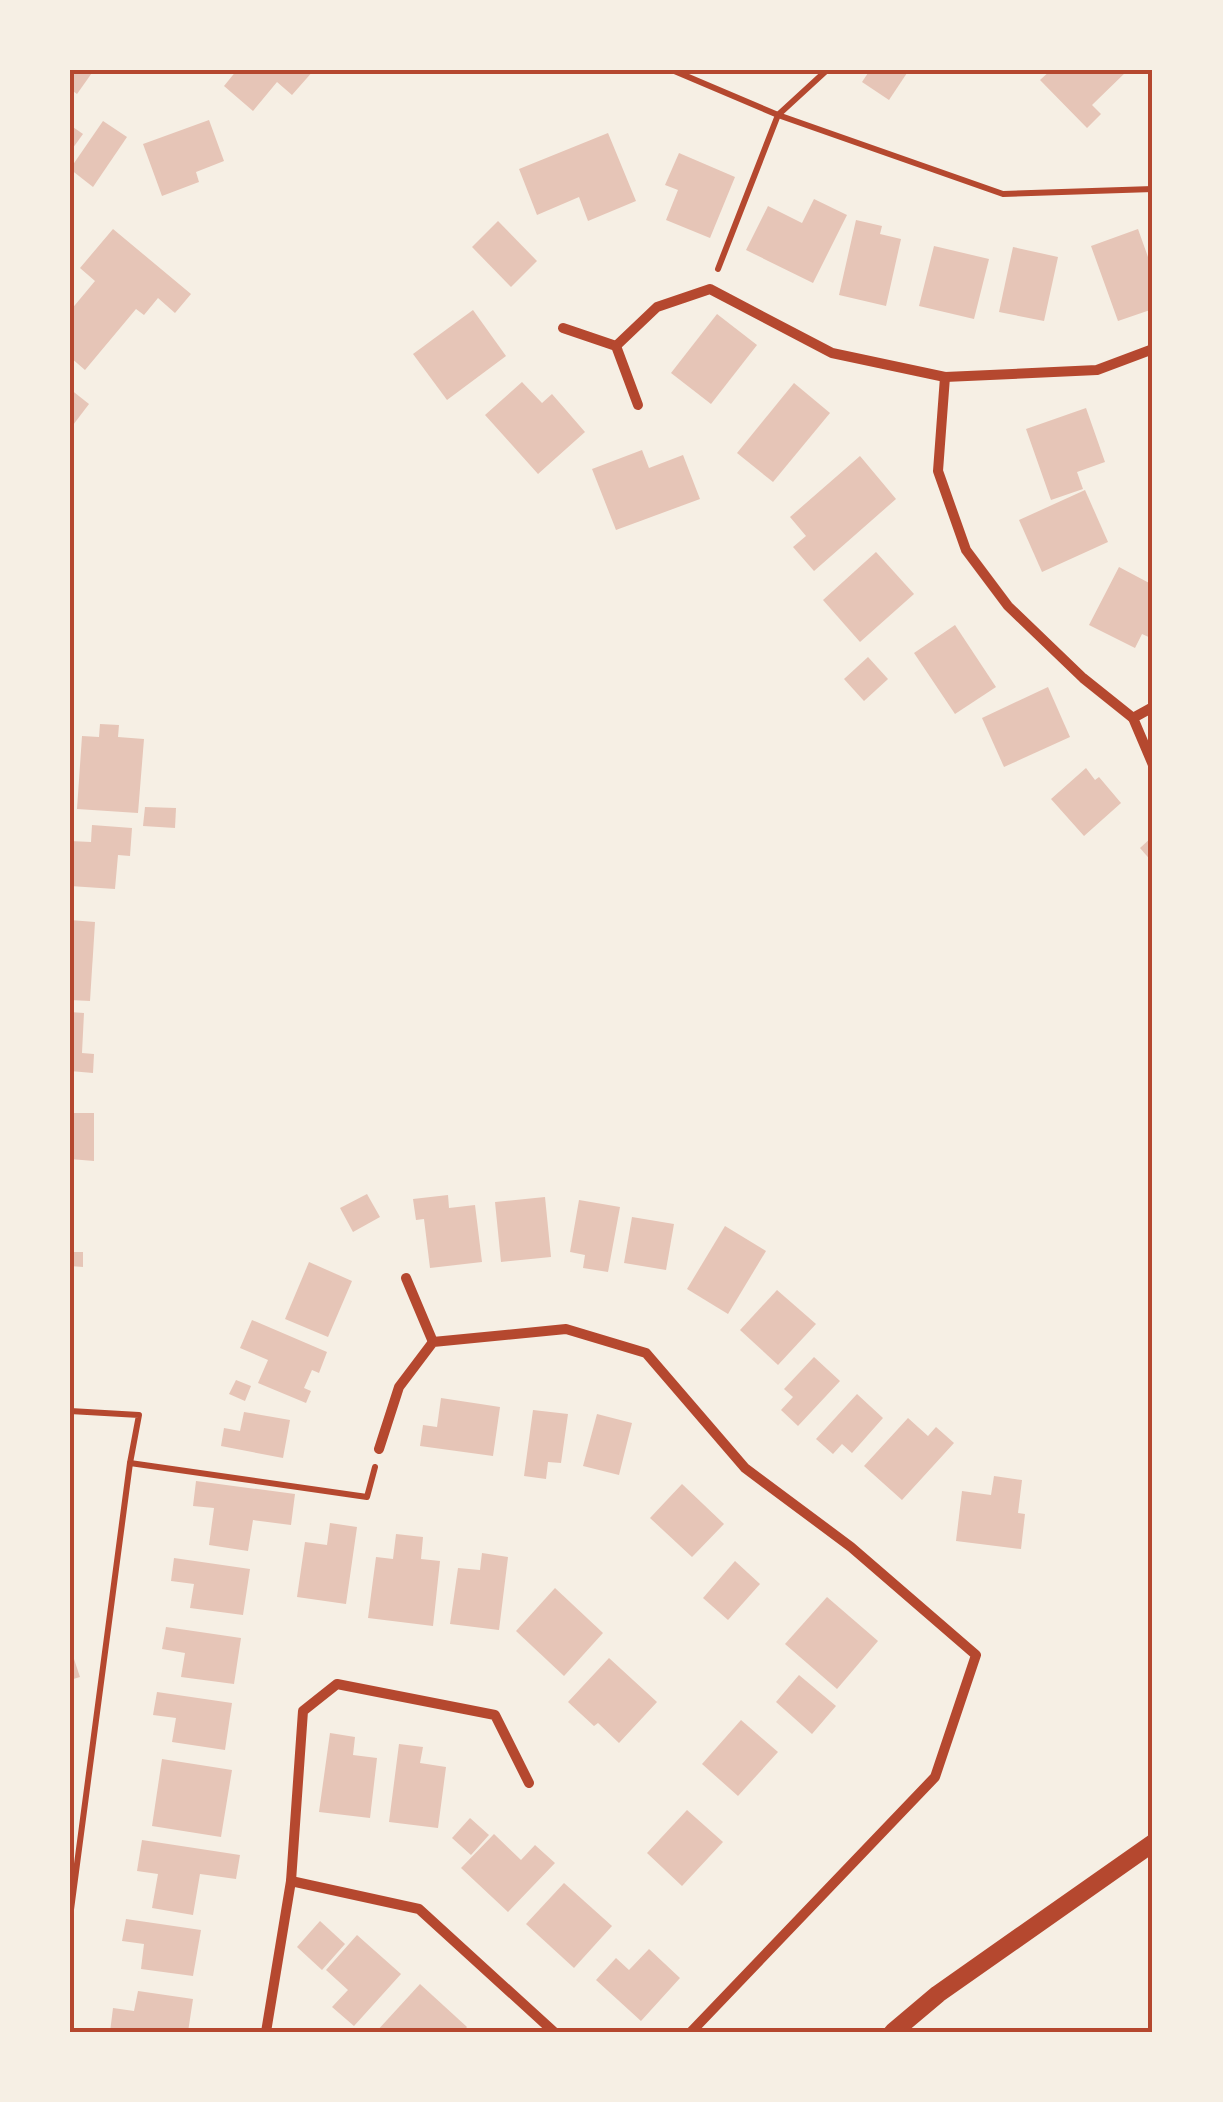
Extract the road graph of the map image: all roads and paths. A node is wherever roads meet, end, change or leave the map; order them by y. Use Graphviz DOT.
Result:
graph roads {
  1 [pos="672,70"];
  2 [pos="827,70"];
  3 [pos="778,115"];
  4 [pos="1153,189"];
  5 [pos="710,289"];
  6 [pos="563,328"];
  7 [pos="616,346"];
  8 [pos="1153,349"];
  9 [pos="945,377"];
  10 [pos="638,405"];
  11 [pos="1153,707"];
  12 [pos="1133,718"];
  13 [pos="1153,765"];
  14 [pos="406,1278"];
  15 [pos="433,1342"];
  16 [pos="70,1411"];
  17 [pos="379,1449"];
  18 [pos="130,1463"];
  19 [pos="529,1783"];
  20 [pos="1153,1844"];
  21 [pos="291,1881"];
  22 [pos="70,1916"];
  23 [pos="266,2032"];
  24 [pos="554,2032"];
  25 [pos="691,2032"];
  26 [pos="893,2032"];
  1 -- 3 [label="path"];
  2 -- 3 [label="path"];
  3 -- 4 [label="path"];
  3 -- 5 [label="path"];
  5 -- 7 [label="street"];
  5 -- 9 [label="street"];
  6 -- 7 [label="street"];
  7 -- 10 [label="street"];
  8 -- 9 [label="street"];
  9 -- 12 [label="street"];
  11 -- 12 [label="street"];
  12 -- 13 [label="street"];
  14 -- 15 [label="street"];
  15 -- 17 [label="street"];
  15 -- 25 [label="street"];
  16 -- 18 [label="path"];
  17 -- 18 [label="path"];
  18 -- 22 [label="path"];
  19 -- 21 [label="street"];
  20 -- 26 [label="street"];
  21 -- 23 [label="street"];
  21 -- 24 [label="street"];
}
